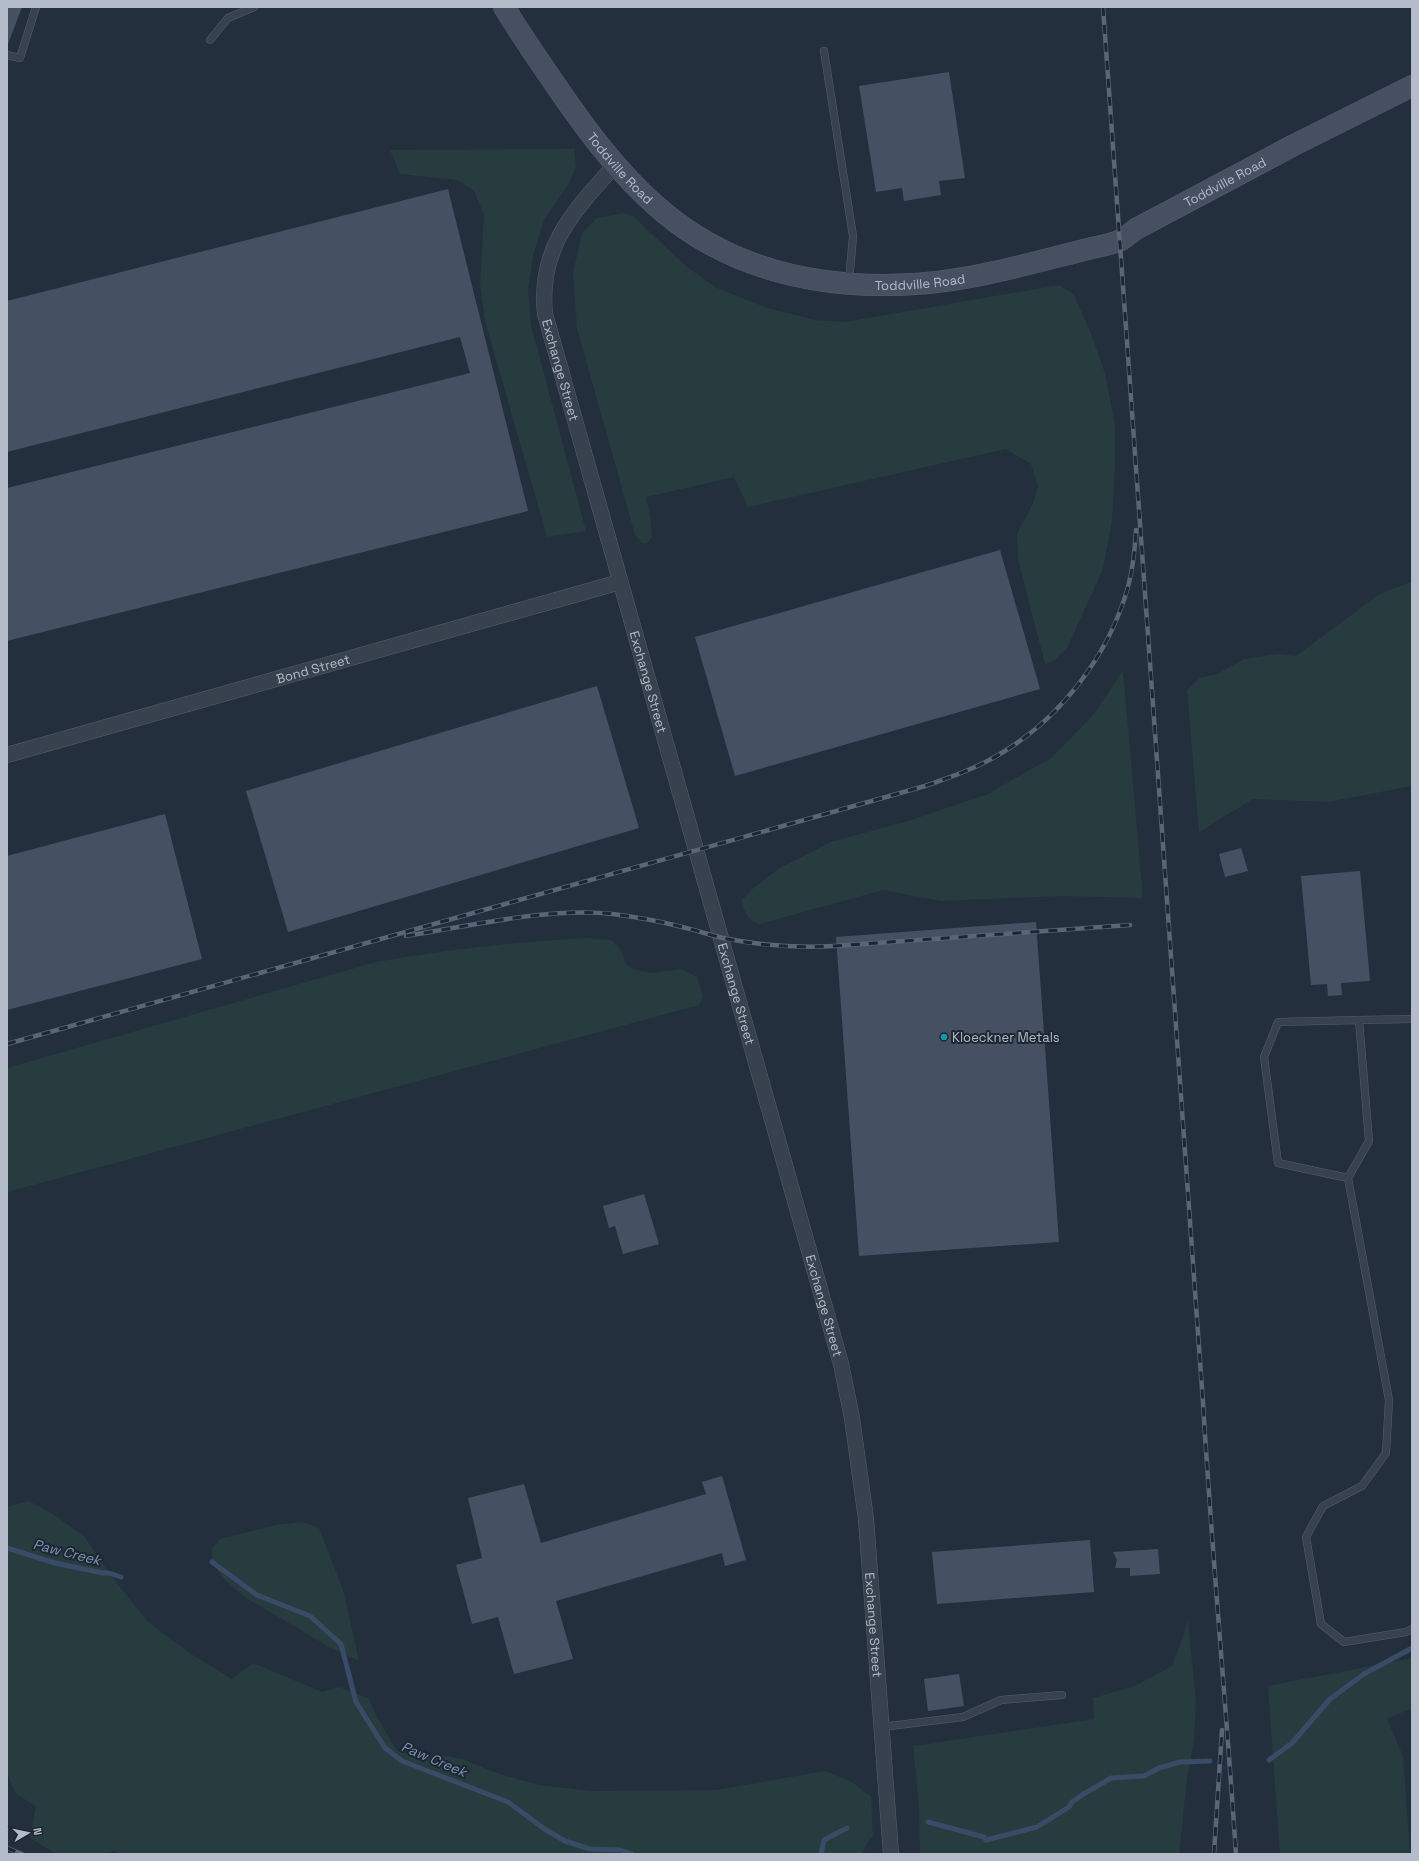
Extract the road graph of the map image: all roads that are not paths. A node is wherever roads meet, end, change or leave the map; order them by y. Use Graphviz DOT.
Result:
graph roads {
  1 [pos="36,7"];
  2 [pos="254,7"];
  3 [pos="504,7"];
  4 [pos="210,40"];
  5 [pos="824,51"];
  6 [pos="7,55"];
  7 [pos="1412,86"];
  8 [pos="615,165"];
  9 [pos="849,284"];
  10 [pos="620,582"];
  11 [pos="7,754"];
  12 [pos="1412,1019"];
  13 [pos="1359,1020"];
  14 [pos="1348,1178"];
  15 [pos="1412,1629"];
  16 [pos="1062,1695"];
  17 [pos="882,1727"];
  18 [pos="891,1854"];
  1 -- 6 [label="lane"];
  2 -- 4 [label="lane"];
  3 -- 8 [label="street, Toddville Road"];
  5 -- 9 [label="lane"];
  7 -- 9 [label="street, Toddville Road"];
  8 -- 9 [label="street, Toddville Road"];
  8 -- 10 [label="street, Exchange Street"];
  10 -- 11 [label="street, Bond Street"];
  10 -- 17 [label="street, Exchange Street"];
  12 -- 13 [label="lane"];
  13 -- 14 [label="lane"];
  13 -- 14 [label="lane"];
  14 -- 15 [label="lane"];
  16 -- 17 [label="lane"];
  17 -- 18 [label="street, Exchange Street"];
}
